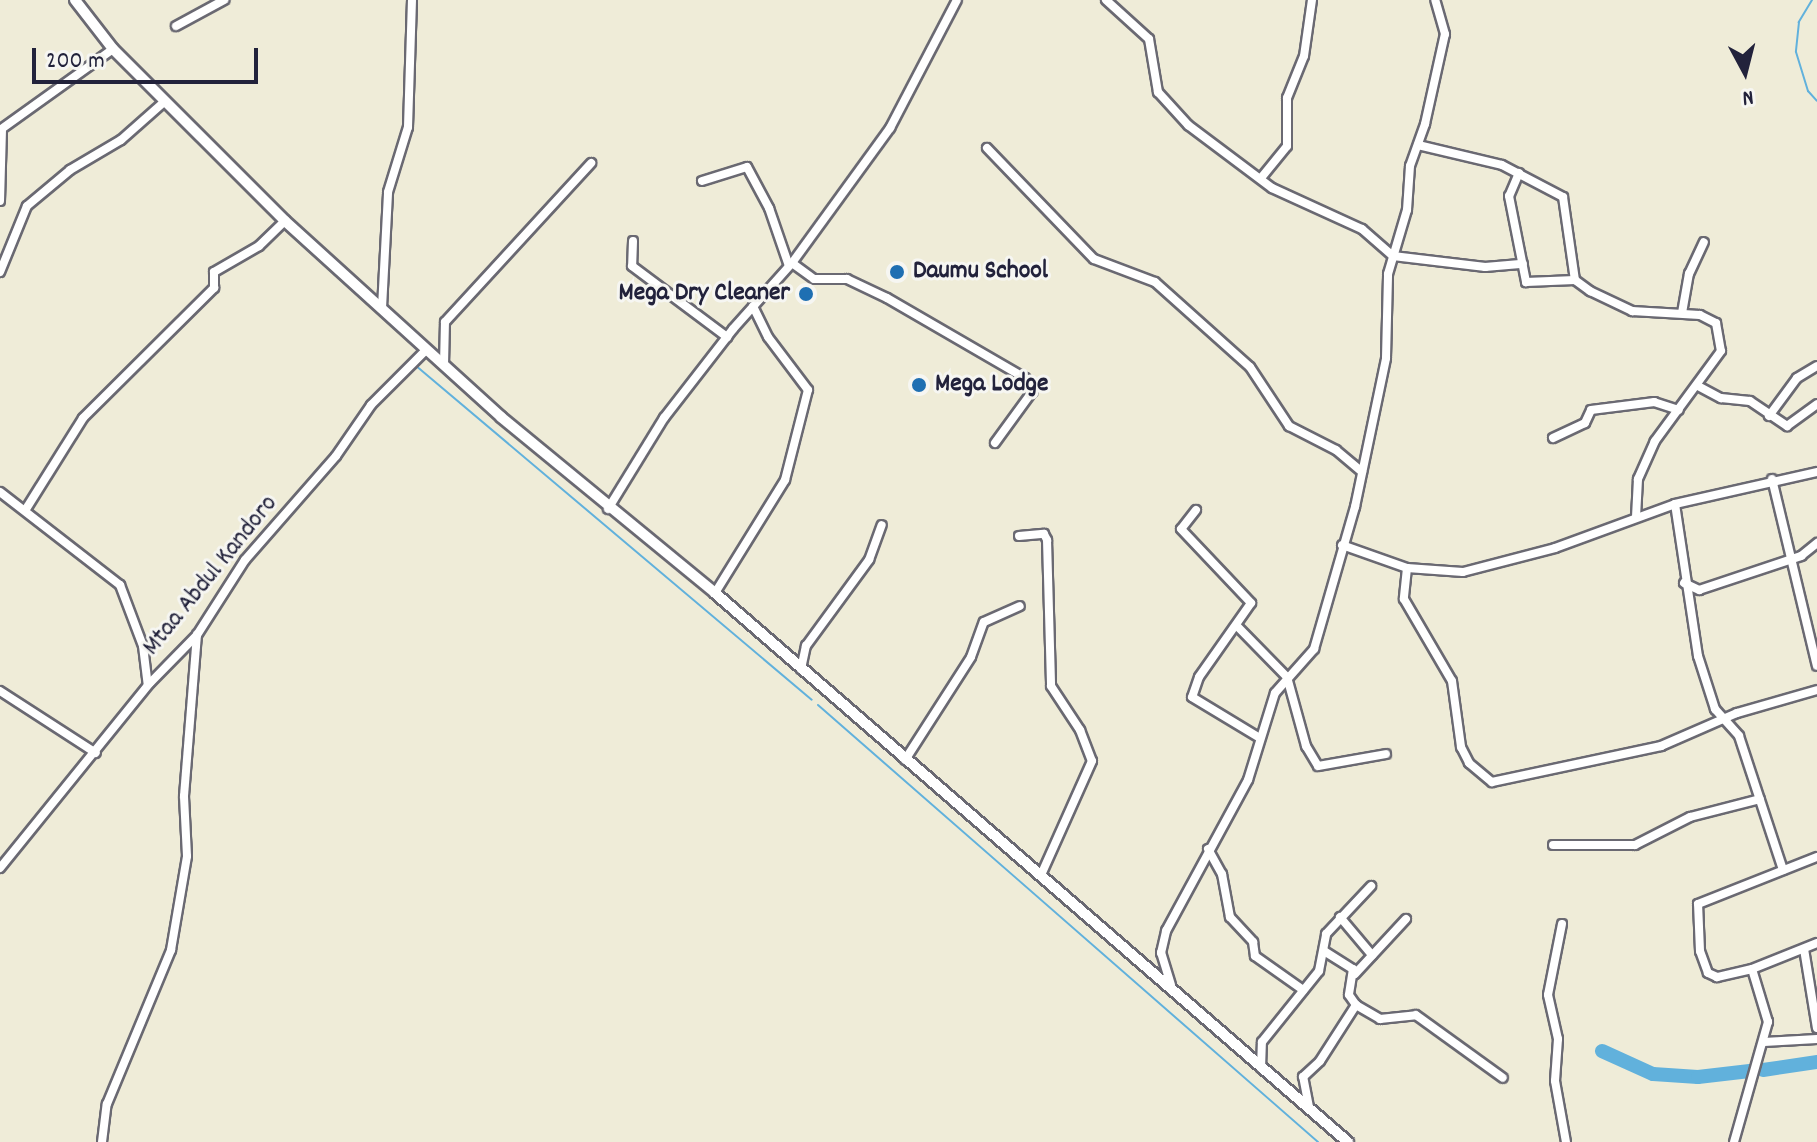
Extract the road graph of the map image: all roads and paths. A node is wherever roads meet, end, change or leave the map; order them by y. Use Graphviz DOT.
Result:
graph roads {
  1 [pos="75,0"];
  2 [pos="224,0"];
  3 [pos="412,0"];
  4 [pos="957,0"];
  5 [pos="1106,0"];
  6 [pos="1312,0"];
  7 [pos="1435,0"];
  8 [pos="176,26"];
  9 [pos="113,49"];
  10 [pos="164,102"];
  11 [pos="1,130"];
  12 [pos="1418,145"];
  13 [pos="987,148"];
  14 [pos="591,163"];
  15 [pos="1519,173"];
  16 [pos="1261,178"];
  17 [pos="702,181"];
  18 [pos="0,201"];
  19 [pos="285,221"];
  20 [pos="633,241"];
  21 [pos="1704,242"];
  22 [pos="1393,256"];
  23 [pos="791,264"];
  24 [pos="1523,264"];
  25 [pos="0,272"];
  26 [pos="1575,280"];
  27 [pos="753,306"];
  28 [pos="382,308"];
  29 [pos="1682,313"];
  30 [pos="727,337"];
  31 [pos="426,350"];
  32 [pos="444,365"];
  33 [pos="1817,366"];
  34 [pos="1698,386"];
  35 [pos="1817,404"];
  36 [pos="1679,410"];
  37 [pos="1769,416"];
  38 [pos="1553,438"];
  39 [pos="995,443"];
  40 [pos="1362,472"];
  41 [pos="1817,472"];
  42 [pos="1772,479"];
  43 [pos="0,492"];
  44 [pos="1675,504"];
  45 [pos="26,509"];
  46 [pos="607,510"];
  47 [pos="1196,510"];
  48 [pos="1636,517"];
  49 [pos="882,525"];
  50 [pos="1019,536"];
  51 [pos="1817,543"];
  52 [pos="1342,545"];
  53 [pos="1362,555"];
  54 [pos="1340,558"];
  55 [pos="1793,559"];
  56 [pos="1407,568"];
  57 [pos="1683,583"];
  58 [pos="715,593"];
  59 [pos="1020,606"];
  60 [pos="1237,626"];
  61 [pos="197,635"];
  62 [pos="1817,666"];
  63 [pos="801,670"];
  64 [pos="1287,677"];
  65 [pos="148,685"];
  66 [pos="1817,690"];
  67 [pos="0,691"];
  68 [pos="1737,713"];
  69 [pos="1723,719"];
  70 [pos="1732,724"];
  71 [pos="1260,738"];
  72 [pos="96,753"];
  73 [pos="1386,754"];
  74 [pos="905,760"];
  75 [pos="1760,799"];
  76 [pos="1553,845"];
  77 [pos="1208,849"];
  78 [pos="1817,857"];
  79 [pos="0,868"];
  80 [pos="1783,870"];
  81 [pos="1041,875"];
  82 [pos="1371,886"];
  83 [pos="1340,917"];
  84 [pos="1406,919"];
  85 [pos="1562,924"];
  86 [pos="1817,943"];
  87 [pos="1804,949"];
  88 [pos="1324,951"];
  89 [pos="1372,955"];
  90 [pos="1752,969"];
  91 [pos="1355,974"];
  92 [pos="1171,985"];
  93 [pos="1303,990"];
  94 [pos="1356,1005"];
  95 [pos="1817,1028"];
  96 [pos="1817,1039"];
  97 [pos="1764,1042"];
  98 [pos="1261,1069"];
  99 [pos="1503,1078"];
  100 [pos="1310,1108"];
  101 [pos="102,1142"];
  102 [pos="1348,1142"];
  103 [pos="1566,1142"];
  104 [pos="1734,1142"];
  1 -- 9 [label="main road"];
  2 -- 8 [label="street"];
  3 -- 28 [label="street"];
  4 -- 23 [label="street"];
  5 -- 16 [label="street"];
  6 -- 16 [label="street"];
  7 -- 12 [label="street"];
  9 -- 10 [label="main road"];
  9 -- 11 [label="street"];
  10 -- 19 [label="main road"];
  10 -- 25 [label="street"];
  11 -- 18 [label="street"];
  12 -- 15 [label="street"];
  12 -- 22 [label="street"];
  13 -- 40 [label="street"];
  14 -- 32 [label="street"];
  15 -- 24 [label="street"];
  15 -- 26 [label="street"];
  16 -- 22 [label="street"];
  17 -- 23 [label="street"];
  19 -- 28 [label="main road"];
  19 -- 45 [label="street"];
  20 -- 30 [label="street"];
  21 -- 29 [label="street"];
  22 -- 24 [label="street"];
  22 -- 40 [label="street"];
  23 -- 27 [label="street"];
  23 -- 39 [label="street"];
  24 -- 26 [label="street"];
  26 -- 29 [label="street"];
  27 -- 30 [label="street"];
  27 -- 58 [label="street"];
  28 -- 31 [label="main road"];
  29 -- 34 [label="street"];
  30 -- 46 [label="street"];
  31 -- 32 [label="main road"];
  31 -- 61 [label="street, Mtaa Abdul Kandoro"];
  32 -- 46 [label="main road"];
  33 -- 37 [label="street"];
  34 -- 36 [label="street"];
  34 -- 37 [label="street"];
  35 -- 37 [label="street"];
  36 -- 38 [label="street"];
  36 -- 48 [label="street"];
  40 -- 52 [label="street"];
  41 -- 42 [label="street"];
  42 -- 44 [label="street"];
  42 -- 55 [label="street"];
  43 -- 45 [label="street"];
  44 -- 48 [label="street"];
  44 -- 57 [label="street"];
  45 -- 65 [label="street"];
  46 -- 58 [label="main road"];
  47 -- 60 [label="street"];
  48 -- 56 [label="street"];
  49 -- 63 [label="street"];
  50 -- 81 [label="street"];
  51 -- 55 [label="street"];
  52 -- 53 [label="street"];
  52 -- 54 [label="street"];
  53 -- 54 [label="street"];
  53 -- 56 [label="street"];
  54 -- 64 [label="street"];
  55 -- 57 [label="street"];
  55 -- 62 [label="street"];
  56 -- 69 [label="street"];
  57 -- 69 [label="street"];
  58 -- 63 [label="main road"];
  59 -- 74 [label="street"];
  60 -- 64 [label="street"];
  60 -- 71 [label="street"];
  61 -- 65 [label="street, Mtaa Abdul Kandoro"];
  61 -- 101 [label="street"];
  63 -- 74 [label="main road"];
  64 -- 71 [label="street"];
  64 -- 73 [label="street"];
  65 -- 72 [label="street, Mtaa Abdul Kandoro"];
  66 -- 68 [label="street"];
  67 -- 72 [label="street"];
  68 -- 69 [label="street"];
  68 -- 70 [label="street"];
  69 -- 70 [label="street"];
  70 -- 75 [label="street"];
  71 -- 77 [label="street"];
  72 -- 79 [label="street, Mtaa Abdul Kandoro"];
  74 -- 81 [label="main road"];
  75 -- 76 [label="street"];
  75 -- 80 [label="street"];
  77 -- 92 [label="street"];
  77 -- 93 [label="street"];
  78 -- 80 [label="street"];
  80 -- 90 [label="street"];
  81 -- 92 [label="main road"];
  82 -- 83 [label="street"];
  83 -- 88 [label="street"];
  83 -- 89 [label="street"];
  84 -- 89 [label="street"];
  85 -- 103 [label="street"];
  86 -- 87 [label="street"];
  87 -- 90 [label="street"];
  87 -- 95 [label="street"];
  88 -- 91 [label="street"];
  88 -- 93 [label="street"];
  89 -- 91 [label="street"];
  90 -- 97 [label="street"];
  91 -- 94 [label="street"];
  92 -- 98 [label="main road"];
  93 -- 98 [label="street"];
  94 -- 99 [label="street"];
  94 -- 100 [label="street"];
  96 -- 97 [label="street"];
  97 -- 104 [label="street"];
  98 -- 100 [label="main road"];
  100 -- 102 [label="main road"];
}
